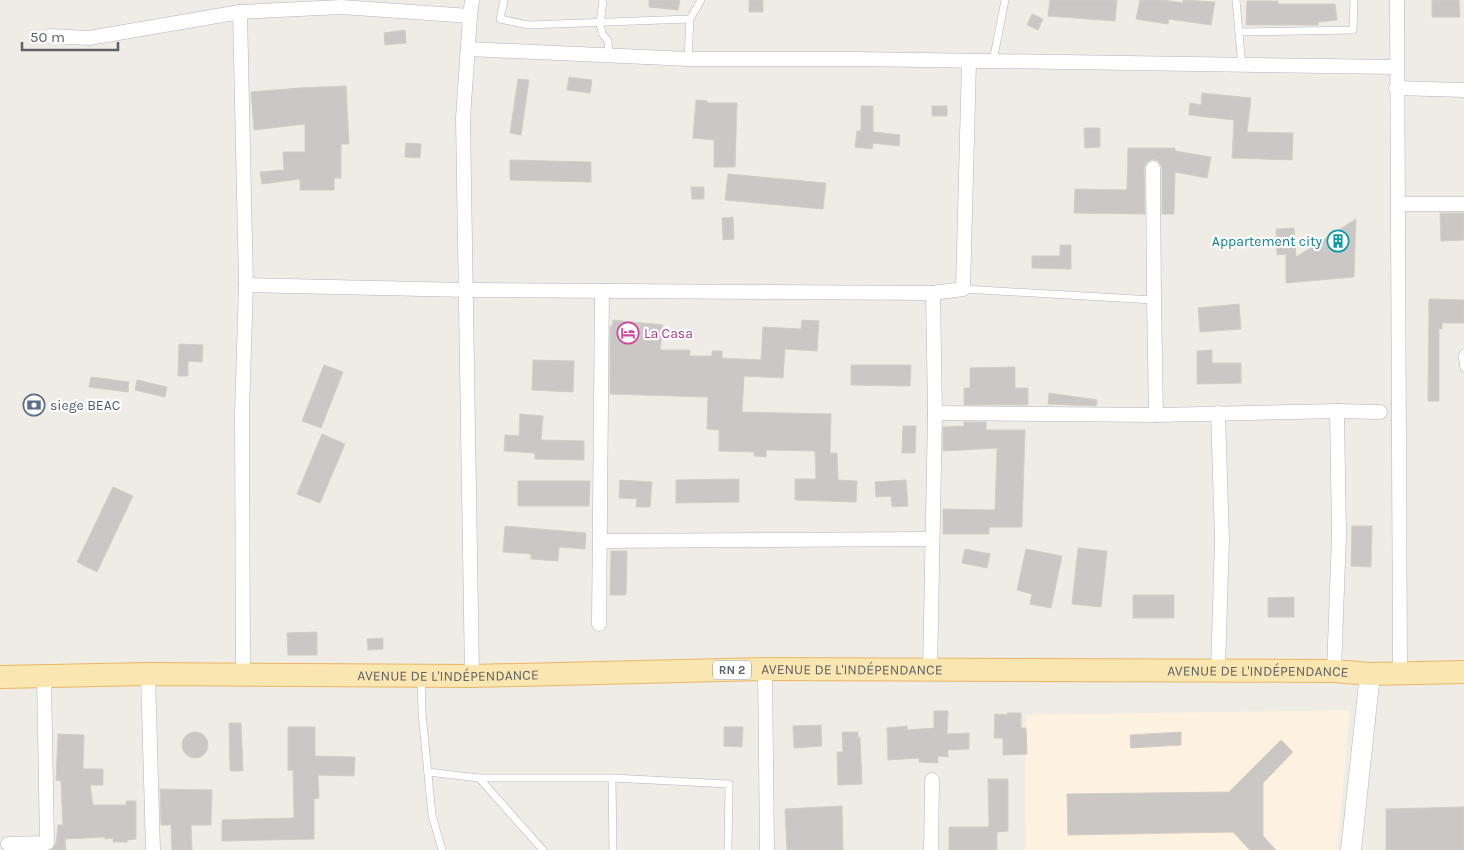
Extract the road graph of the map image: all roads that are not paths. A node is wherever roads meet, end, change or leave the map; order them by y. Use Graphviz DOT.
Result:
graph roads {
  1 [pos="472,0"];
  2 [pos="504,0"];
  3 [pos="603,0"];
  4 [pos="701,0"];
  5 [pos="1005,0"];
  6 [pos="1236,0"];
  7 [pos="1354,0"];
  8 [pos="1397,0"];
  9 [pos="240,12"];
  10 [pos="470,16"];
  11 [pos="690,19"];
  12 [pos="600,24"];
  13 [pos="1239,32"];
  14 [pos="50,36"];
  15 [pos="468,50"];
  16 [pos="609,57"];
  17 [pos="688,59"];
  18 [pos="969,62"];
  19 [pos="993,62"];
  20 [pos="1242,65"];
  21 [pos="1396,67"];
  22 [pos="1396,88"];
  23 [pos="1464,90"];
  24 [pos="1153,168"];
  25 [pos="1399,204"];
  26 [pos="1464,204"];
  27 [pos="246,285"];
  28 [pos="962,289"];
  29 [pos="467,290"];
  30 [pos="602,291"];
  31 [pos="933,293"];
  32 [pos="1154,300"];
  33 [pos="1464,353"];
  34 [pos="1464,368"];
  35 [pos="1337,411"];
  36 [pos="1380,412"];
  37 [pos="935,413"];
  38 [pos="1218,413"];
  39 [pos="1156,415"];
  40 [pos="931,539"];
  41 [pos="600,541"];
  42 [pos="599,624"];
  43 [pos="766,669"];
  44 [pos="930,671"];
  45 [pos="1218,671"];
  46 [pos="1334,671"];
  47 [pos="1400,672"];
  48 [pos="1464,672"];
  49 [pos="148,674"];
  50 [pos="243,674"];
  51 [pos="1370,674"];
  52 [pos="44,676"];
  53 [pos="421,676"];
  54 [pos="472,676"];
  55 [pos="0,677"];
  56 [pos="428,772"];
  57 [pos="478,778"];
  58 [pos="612,778"];
  59 [pos="932,780"];
  60 [pos="8,844"];
  61 [pos="153,850"];
  62 [pos="442,850"];
  63 [pos="543,850"];
  64 [pos="613,850"];
  65 [pos="728,850"];
  66 [pos="767,850"];
  67 [pos="932,850"];
  68 [pos="1351,850"];
  1 -- 10 [label="street"];
  2 -- 12 [label="lane"];
  3 -- 12 [label="lane"];
  4 -- 11 [label="lane"];
  5 -- 19 [label="lane"];
  6 -- 13 [label="lane"];
  7 -- 13 [label="lane"];
  8 -- 21 [label="street"];
  9 -- 10 [label="street"];
  9 -- 14 [label="street"];
  9 -- 27 [label="street"];
  10 -- 15 [label="street"];
  11 -- 12 [label="lane"];
  11 -- 17 [label="lane"];
  12 -- 16 [label="lane"];
  13 -- 20 [label="lane"];
  15 -- 16 [label="street"];
  15 -- 29 [label="street"];
  16 -- 17 [label="street"];
  17 -- 18 [label="street"];
  18 -- 19 [label="street"];
  18 -- 28 [label="street"];
  19 -- 20 [label="street"];
  20 -- 21 [label="street"];
  21 -- 22 [label="street"];
  22 -- 23 [label="street"];
  22 -- 25 [label="street"];
  24 -- 32 [label="street"];
  25 -- 26 [label="street"];
  25 -- 47 [label="street"];
  27 -- 29 [label="street"];
  27 -- 50 [label="street"];
  28 -- 31 [label="street"];
  28 -- 32 [label="lane"];
  29 -- 30 [label="street"];
  29 -- 54 [label="street"];
  30 -- 31 [label="street"];
  30 -- 41 [label="street"];
  31 -- 37 [label="street"];
  32 -- 39 [label="street"];
  33 -- 34 [label="lane"];
  35 -- 36 [label="street"];
  35 -- 38 [label="street"];
  35 -- 46 [label="street"];
  37 -- 39 [label="street"];
  37 -- 40 [label="street"];
  38 -- 39 [label="street"];
  38 -- 45 [label="street"];
  40 -- 41 [label="street"];
  40 -- 44 [label="street"];
  41 -- 42 [label="street"];
  43 -- 44 [label="main road, AVENUE DE L'INDÉPENDANCE / RN 2"];
  43 -- 54 [label="main road, AVENUE DE L'INDÉPENDANCE / RN 2"];
  43 -- 66 [label="street"];
  44 -- 45 [label="main road, AVENUE DE L'INDÉPENDANCE / RN 2"];
  45 -- 46 [label="main road, AVENUE DE L'INDÉPENDANCE / RN 2"];
  46 -- 51 [label="main road, AVENUE DE L'INDÉPENDANCE / RN 2"];
  47 -- 48 [label="main road, AVENUE DE L'INDÉPENDANCE / RN 2"];
  47 -- 51 [label="main road, AVENUE DE L'INDÉPENDANCE / RN 2"];
  49 -- 50 [label="main road, AVENUE DE L'INDÉPENDANCE / RN 2"];
  49 -- 52 [label="main road, AVENUE DE L'INDÉPENDANCE / RN 2"];
  49 -- 61 [label="street"];
  50 -- 53 [label="main road, AVENUE DE L'INDÉPENDANCE / RN 2"];
  51 -- 68 [label="street"];
  52 -- 55 [label="main road, AVENUE DE L'INDÉPENDANCE / RN 2"];
  52 -- 60 [label="street"];
  53 -- 54 [label="main road, AVENUE DE L'INDÉPENDANCE / RN 2"];
  53 -- 56 [label="lane"];
  56 -- 57 [label="lane"];
  56 -- 62 [label="lane"];
  57 -- 58 [label="lane"];
  57 -- 63 [label="lane"];
  58 -- 64 [label="lane"];
  58 -- 65 [label="lane"];
  59 -- 67 [label="street"];
}
